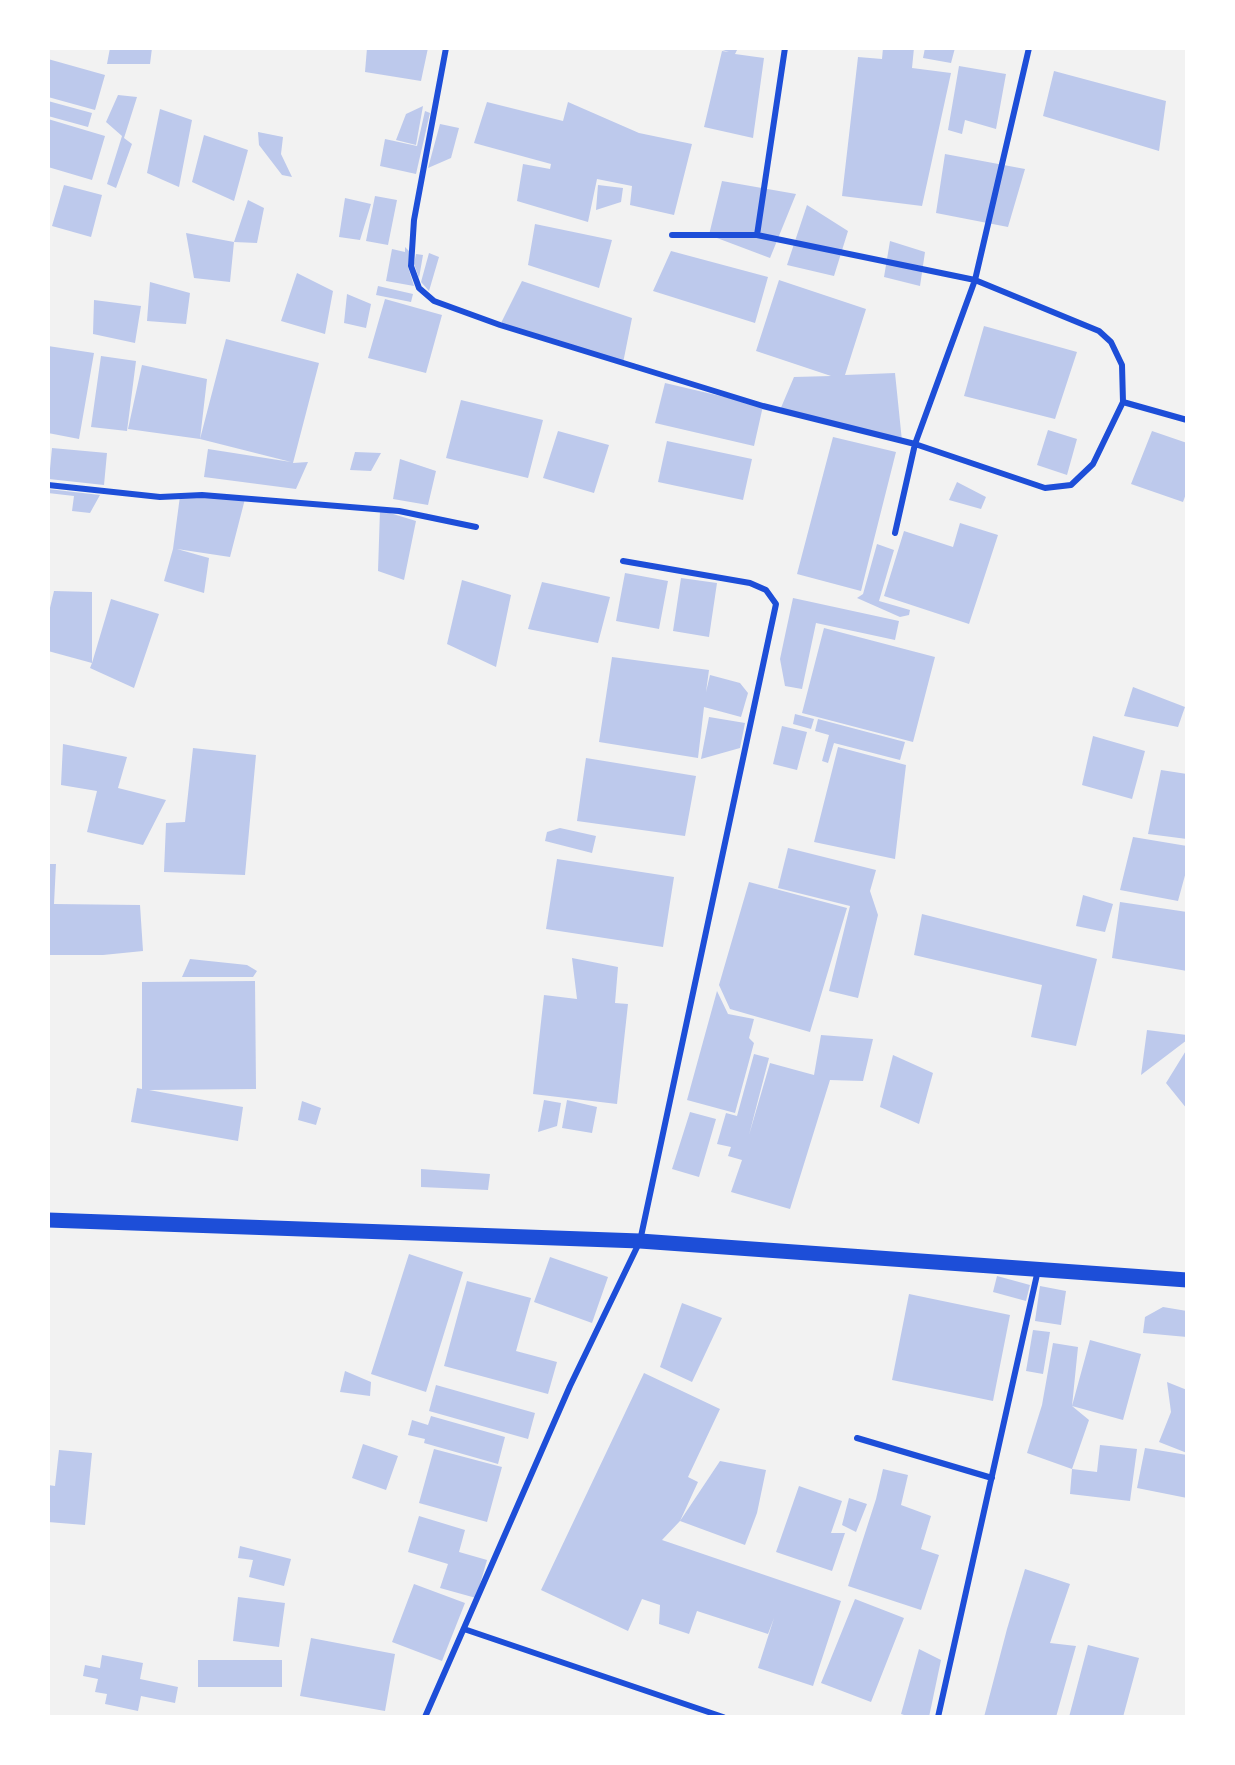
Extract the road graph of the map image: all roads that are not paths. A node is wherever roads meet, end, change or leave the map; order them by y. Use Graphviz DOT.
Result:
graph roads {
  1 [pos="446,48"];
  2 [pos="785,48"];
  3 [pos="1029,48"];
  4 [pos="672,235"];
  5 [pos="757,235"];
  6 [pos="975,280"];
  7 [pos="1123,402"];
  8 [pos="1187,420"];
  9 [pos="915,444"];
  10 [pos="48,485"];
  11 [pos="476,527"];
  12 [pos="895,533"];
  13 [pos="623,561"];
  14 [pos="48,1220"];
  15 [pos="640,1241"];
  16 [pos="1038,1269"];
  17 [pos="1187,1280"];
  18 [pos="857,1438"];
  19 [pos="992,1478"];
  20 [pos="465,1629"];
  21 [pos="425,1717"];
  22 [pos="723,1717"];
  23 [pos="938,1717"];
  1 -- 9 [label="street"];
  2 -- 5 [label="street"];
  3 -- 6 [label="street"];
  4 -- 5 [label="street"];
  5 -- 6 [label="street"];
  6 -- 7 [label="street"];
  6 -- 9 [label="street"];
  7 -- 8 [label="street"];
  7 -- 9 [label="street"];
  9 -- 12 [label="street"];
  10 -- 11 [label="street"];
  13 -- 15 [label="street"];
  14 -- 15 [label="main road"];
  15 -- 16 [label="main road"];
  15 -- 20 [label="street"];
  16 -- 17 [label="main road"];
  16 -- 19 [label="street"];
  18 -- 19 [label="street"];
  19 -- 23 [label="street"];
  20 -- 21 [label="street"];
  20 -- 22 [label="street"];
}
